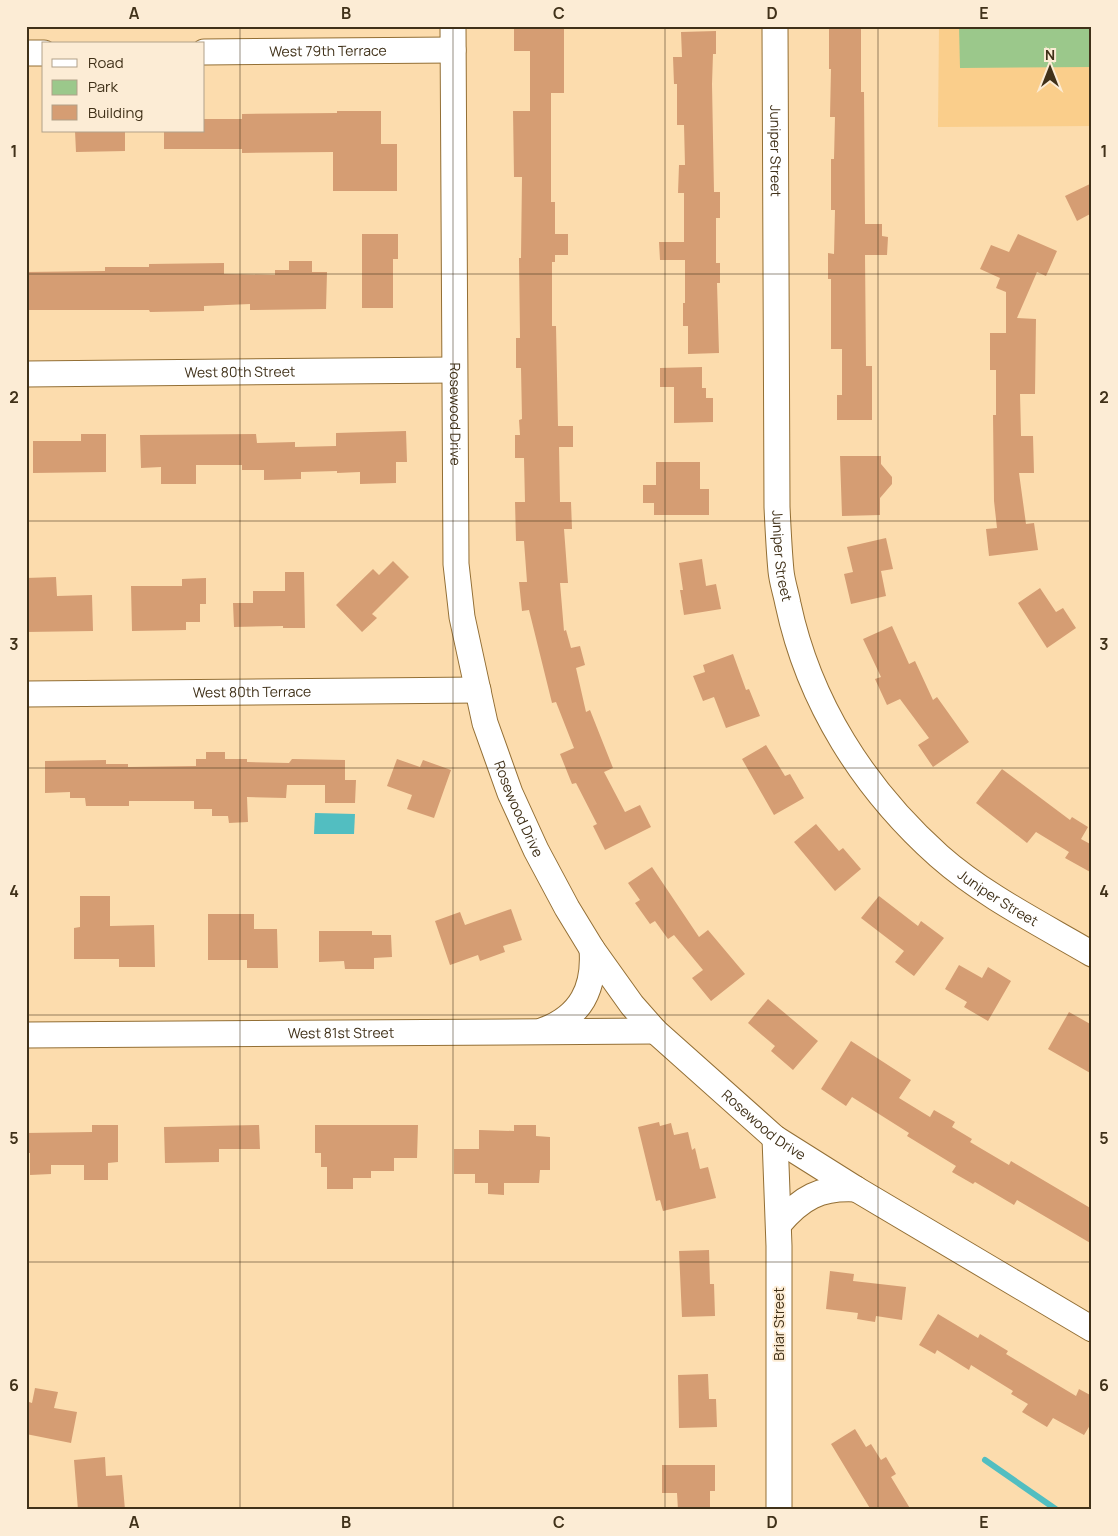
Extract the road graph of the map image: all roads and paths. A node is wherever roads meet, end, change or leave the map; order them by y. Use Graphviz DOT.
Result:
graph roads {
  1 [pos="775,26"];
  2 [pos="453,38"];
  3 [pos="205,52"];
  4 [pos="26,53"];
  5 [pos="42,53"];
  6 [pos="454,370"];
  7 [pos="26,374"];
  8 [pos="478,690"];
  9 [pos="26,694"];
  10 [pos="592,949"];
  11 [pos="1092,954"];
  12 [pos="542,1031"];
  13 [pos="654,1031"];
  14 [pos="26,1035"];
  15 [pos="775,1138"];
  16 [pos="856,1189"];
  17 [pos="779,1224"];
  18 [pos="1092,1329"];
  19 [pos="779,1510"];
  1 -- 11 [label="street, Juniper Street"];
  2 -- 3 [label="street, West 79th Terrace"];
  2 -- 6 [label="street, Rosewood Drive"];
  4 -- 5 [label="street"];
  6 -- 7 [label="street, West 80th Street"];
  6 -- 8 [label="street, Rosewood Drive"];
  8 -- 9 [label="street, West 80th Terrace"];
  8 -- 10 [label="street, Rosewood Drive"];
  10 -- 12 [label="street"];
  10 -- 13 [label="street, Rosewood Drive"];
  12 -- 13 [label="street, West 81st Street"];
  12 -- 14 [label="street, West 81st Street"];
  13 -- 15 [label="street, Rosewood Drive"];
  15 -- 16 [label="street, Rosewood Drive"];
  15 -- 17 [label="street, Briar Street"];
  16 -- 17 [label="street"];
  16 -- 18 [label="street, Rosewood Drive"];
  17 -- 19 [label="street, Briar Street"];
}
